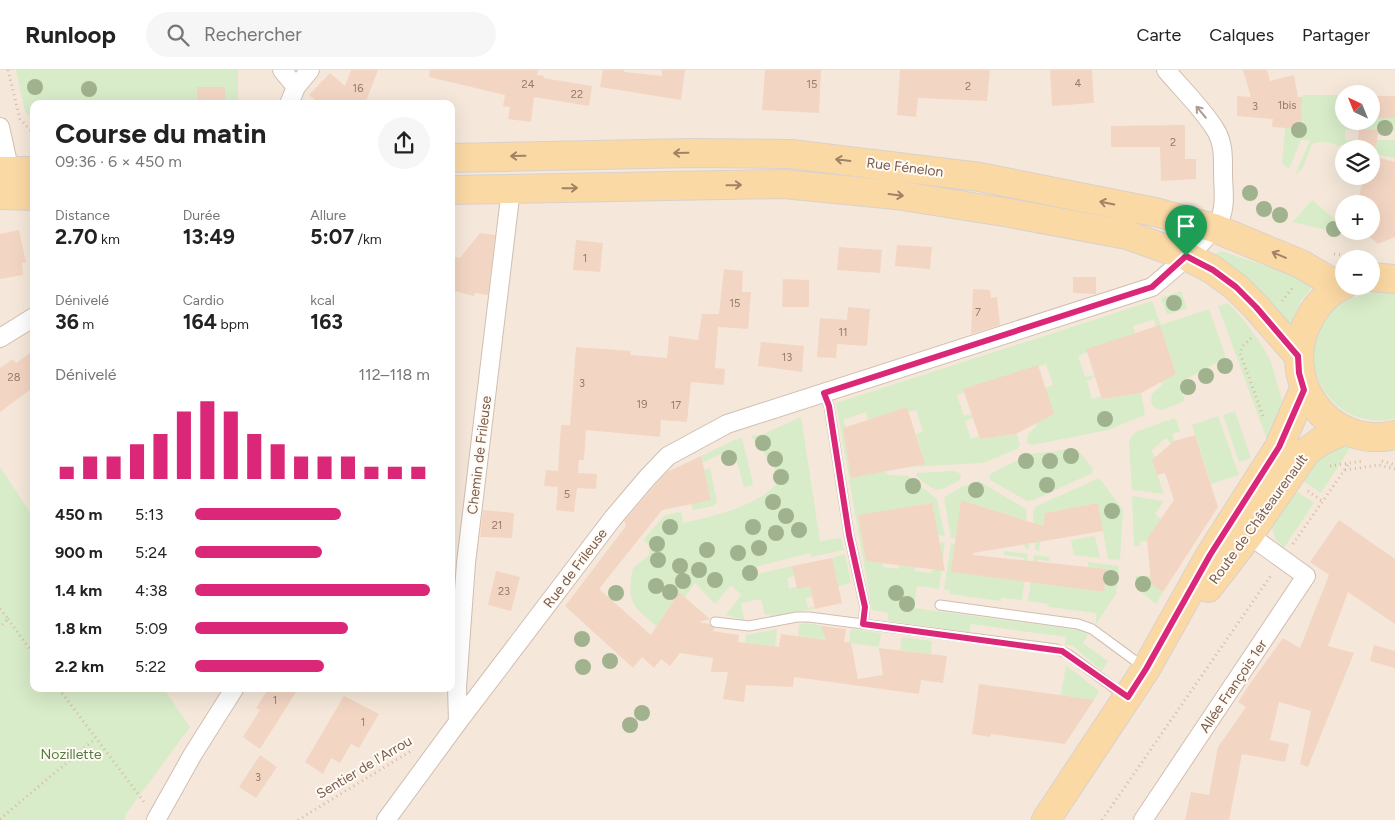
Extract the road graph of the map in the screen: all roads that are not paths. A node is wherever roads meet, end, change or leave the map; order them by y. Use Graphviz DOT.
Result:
graph roads {
  1 [pos="282,70"];
  2 [pos="310,70"];
  3 [pos="1166,70"];
  4 [pos="296,86"];
  5 [pos="291,100"];
  6 [pos="0,127"];
  7 [pos="455,158"];
  8 [pos="15,183"];
  9 [pos="511,189"];
  10 [pos="455,190"];
  11 [pos="1214,228"];
  12 [pos="1186,256"];
  13 [pos="1380,272"];
  14 [pos="1395,279"];
  15 [pos="1335,282"];
  16 [pos="1335,291"];
  17 [pos="30,319"];
  18 [pos="0,338"];
  19 [pos="1298,356"];
  20 [pos="1304,390"];
  21 [pos="824,393"];
  22 [pos="1345,430"];
  23 [pos="1395,435"];
  24 [pos="1249,535"];
  25 [pos="940,605"];
  26 [pos="715,622"];
  27 [pos="863,624"];
  28 [pos="1146,669"];
  29 [pos="232,692"];
  30 [pos="1128,697"];
  31 [pos="458,722"];
  32 [pos="156,819"];
  33 [pos="386,820"];
  34 [pos="1046,820"];
  35 [pos="1144,820"];
  1 -- 4 [label="street"];
  2 -- 4 [label="street"];
  11 -- 3 [label="street, one-way"];
  4 -- 5 [label="street"];
  6 -- 8 [label="street"];
  11 -- 7 [label="main road, Rue Fénelon, one-way"];
  9 -- 10 [label="main road, Rue Fénelon"];
  9 -- 12 [label="main road, Rue Fénelon, one-way"];
  9 -- 31 [label="street, Chemin de Frileuse"];
  11 -- 12 [label="street, Rue de Frileuse"];
  15 -- 11 [label="main road, Rue Fénelon, one-way"];
  12 -- 19 [label="main road, Rue Fénelon"];
  12 -- 21 [label="street, Rue de Frileuse"];
  13 -- 14 [label="main road"];
  16 -- 19 [label="main road"];
  17 -- 18 [label="street"];
  19 -- 20 [label="main road"];
  20 -- 22 [label="main road"];
  20 -- 28 [label="main road, Route de Châteaurenault"];
  21 -- 27 [label="lane"];
  21 -- 31 [label="street, Rue de Frileuse"];
  22 -- 23 [label="main road"];
  22 -- 24 [label="main road, Route de Châteaurenault"];
  24 -- 28 [label="main road, Route de Châteaurenault"];
  24 -- 35 [label="street, Allée François 1er"];
  25 -- 28 [label="lane"];
  26 -- 27 [label="lane"];
  27 -- 30 [label="lane"];
  28 -- 30 [label="main road, Route de Châteaurenault"];
  29 -- 32 [label="street"];
  30 -- 34 [label="main road, Route de Châteaurenault"];
  31 -- 33 [label="street, Rue de Frileuse"];
}
